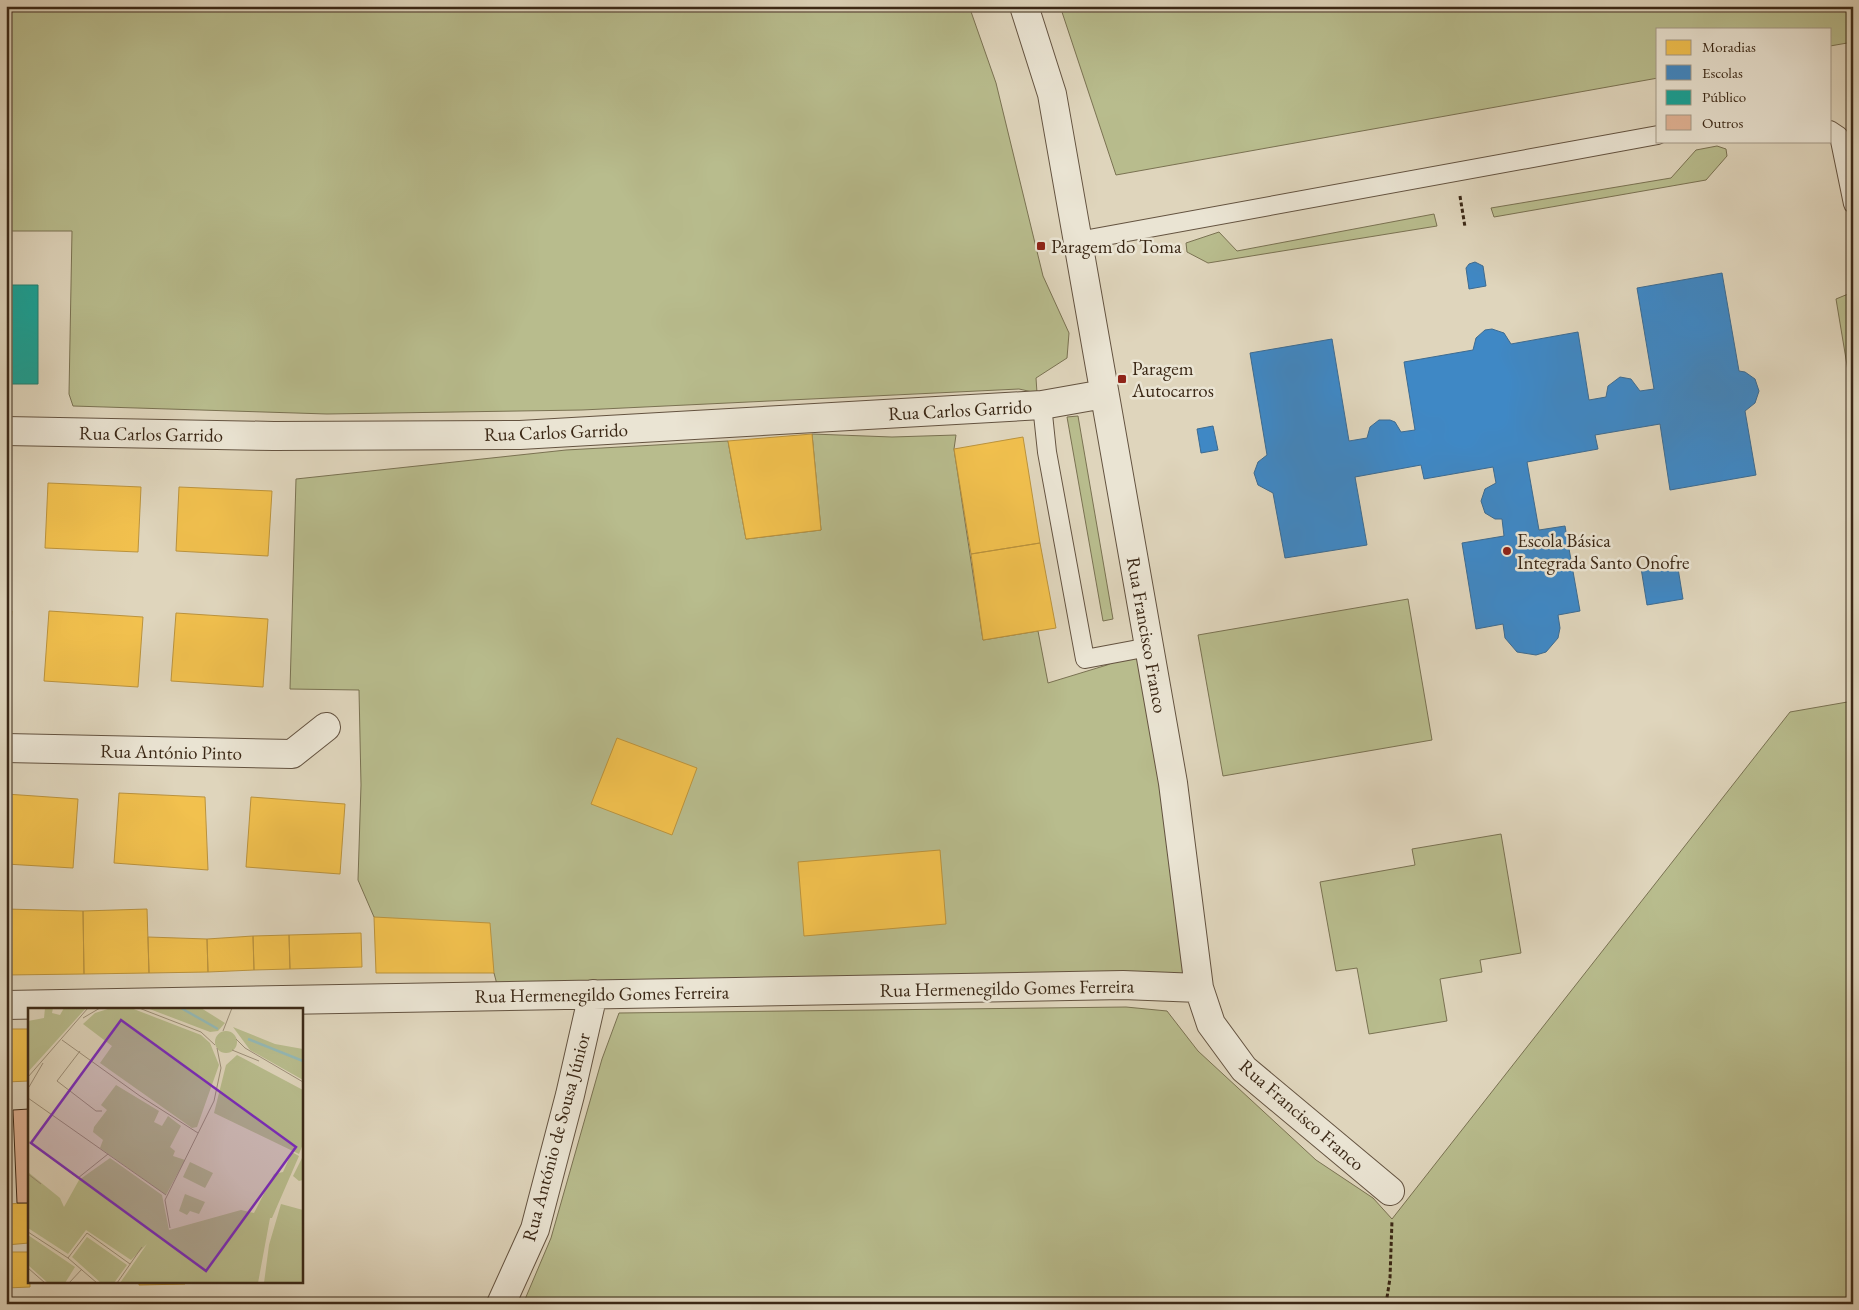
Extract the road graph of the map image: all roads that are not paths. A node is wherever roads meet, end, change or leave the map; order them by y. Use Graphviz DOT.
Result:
graph roads {
  1 [pos="1024,6"];
  2 [pos="1832,131"];
  3 [pos="1656,135"];
  4 [pos="1853,204"];
  5 [pos="1078,241"];
  6 [pos="1104,394"];
  7 [pos="1042,405"];
  8 [pos="6,431"];
  9 [pos="1149,647"];
  10 [pos="326,727"];
  11 [pos="6,748"];
  12 [pos="1198,988"];
  13 [pos="593,994"];
  14 [pos="6,1005"];
  15 [pos="1390,1191"];
  16 [pos="501,1304"];
  1 -- 5 [label="street, Rua Francisco Franco"];
  2 -- 4 [label="lane"];
  3 -- 5 [label="lane"];
  5 -- 6 [label="street, Rua Francisco Franco"];
  6 -- 7 [label="street, Rua Carlos Garrido"];
  6 -- 9 [label="street, Rua Francisco Franco"];
  7 -- 8 [label="street, Rua Carlos Garrido"];
  7 -- 9 [label="lane"];
  9 -- 12 [label="street, Rua Francisco Franco"];
  10 -- 11 [label="street, Rua António Pinto"];
  12 -- 13 [label="street, Rua Hermenegildo Gomes Ferreira"];
  12 -- 15 [label="street, Rua Francisco Franco"];
  13 -- 14 [label="street, Rua Hermenegildo Gomes Ferreira"];
  13 -- 16 [label="street, Rua António de Sousa Júnior"];
}
